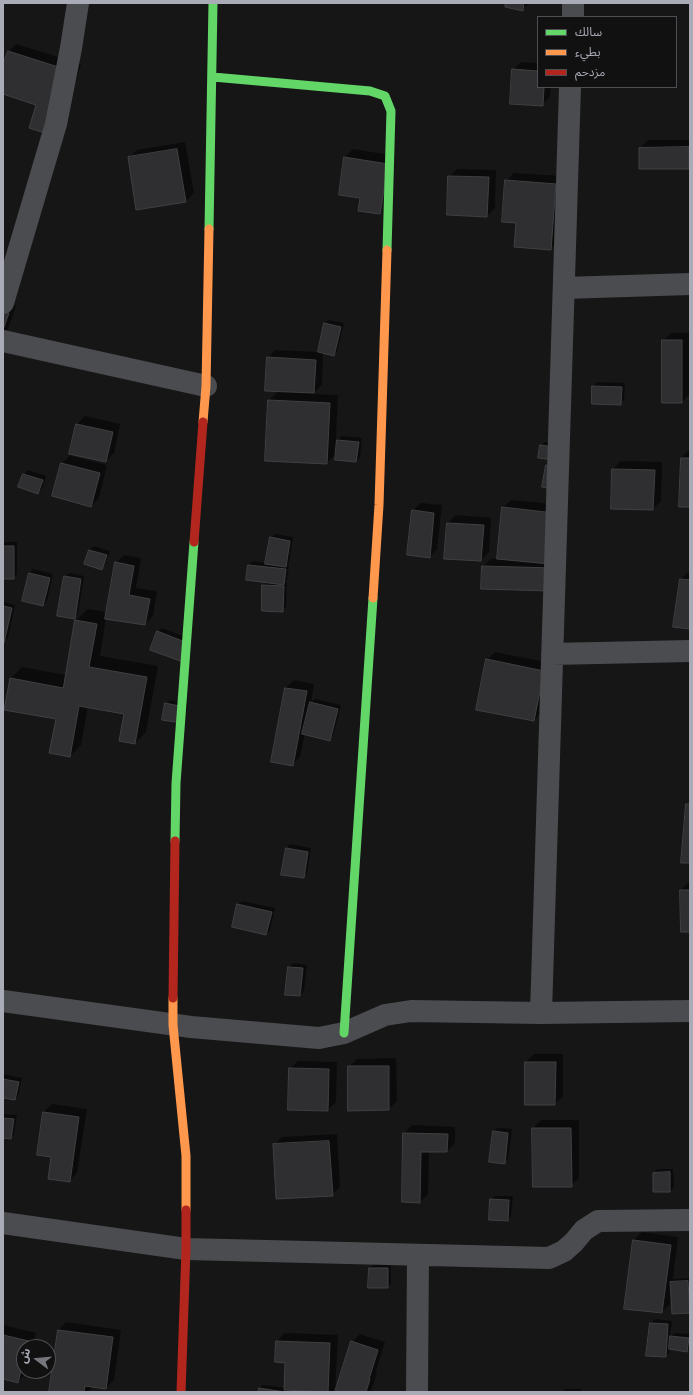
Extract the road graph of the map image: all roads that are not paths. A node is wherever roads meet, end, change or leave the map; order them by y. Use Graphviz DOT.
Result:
graph roads {
  1 [pos="78,3"];
  2 [pos="213,3"];
  3 [pos="573,3"];
  4 [pos="573,16"];
  5 [pos="213,77"];
  6 [pos="570,88"];
  7 [pos="690,284"];
  8 [pos="564,288"];
  9 [pos="3,303"];
  10 [pos="3,341"];
  11 [pos="206,386"];
  12 [pos="690,652"];
  13 [pos="552,654"];
  14 [pos="3,1001"];
  15 [pos="690,1011"];
  16 [pos="541,1013"];
  17 [pos="173,1024"];
  18 [pos="344,1033"];
  19 [pos="690,1220"];
  20 [pos="3,1223"];
  21 [pos="186,1249"];
  22 [pos="418,1255"];
  23 [pos="181,1392"];
  24 [pos="417,1392"];
  1 -- 9 [label="street"];
  2 -- 5 [label="street"];
  3 -- 4 [label="street"];
  5 -- 11 [label="street"];
  5 -- 18 [label="street"];
  6 -- 8 [label="street"];
  7 -- 8 [label="street"];
  8 -- 13 [label="street"];
  10 -- 11 [label="street"];
  11 -- 17 [label="street"];
  12 -- 13 [label="street"];
  13 -- 16 [label="street"];
  14 -- 17 [label="street"];
  15 -- 16 [label="street"];
  16 -- 18 [label="street"];
  17 -- 18 [label="street"];
  17 -- 21 [label="street"];
  19 -- 22 [label="street"];
  20 -- 21 [label="street"];
  21 -- 22 [label="street"];
  21 -- 23 [label="street"];
  22 -- 24 [label="street"];
}
